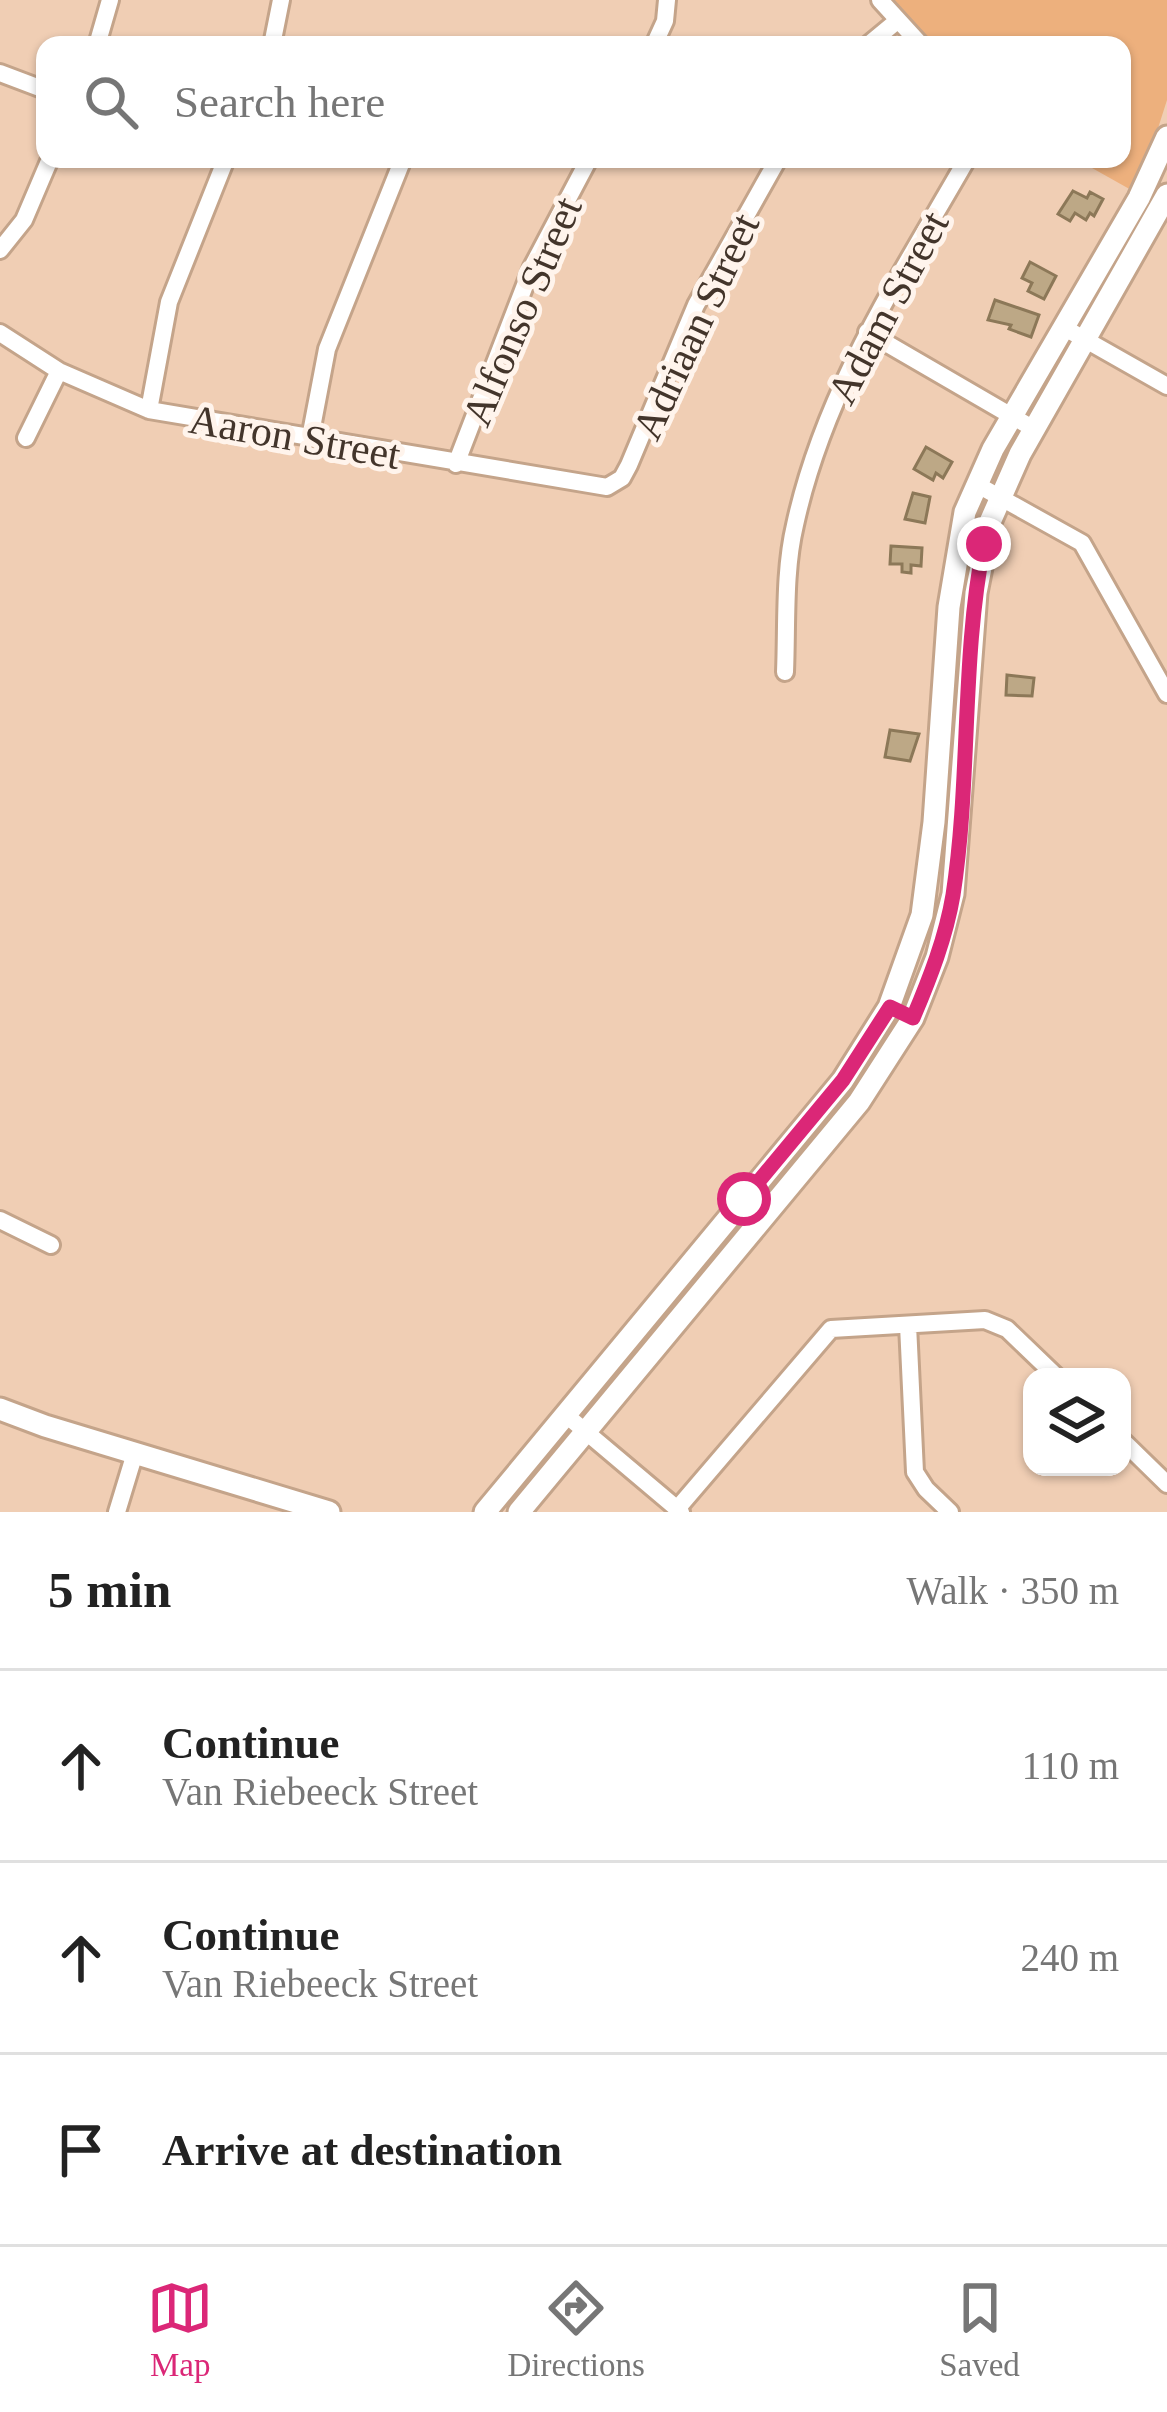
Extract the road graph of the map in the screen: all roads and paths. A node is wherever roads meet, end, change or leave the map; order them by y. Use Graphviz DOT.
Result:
graph roads {
  1 [pos="110,0"];
  2 [pos="280,0"];
  3 [pos="667,0"];
  4 [pos="880,0"];
  5 [pos="897,21"];
  6 [pos="100,36"];
  7 [pos="274,36"];
  8 [pos="658,36"];
  9 [pos="879,36"];
  10 [pos="912,36"];
  11 [pos="0,73"];
  12 [pos="36,87"];
  13 [pos="1167,137"];
  14 [pos="46,168"];
  15 [pos="222,168"];
  16 [pos="399,168"];
  17 [pos="584,168"];
  18 [pos="773,168"];
  19 [pos="962,168"];
  20 [pos="1161,173"];
  21 [pos="1167,195"];
  22 [pos="0,250"];
  23 [pos="1063,328"];
  24 [pos="867,332"];
  25 [pos="0,333"];
  26 [pos="1086,340"];
  27 [pos="59,371"];
  28 [pos="1167,386"];
  29 [pos="149,410"];
  30 [pos="1012,416"];
  31 [pos="1034,430"];
  32 [pos="26,438"];
  33 [pos="310,438"];
  34 [pos="456,464"];
  35 [pos="976,484"];
  36 [pos="608,487"];
  37 [pos="1000,497"];
  38 [pos="785,672"];
  39 [pos="1167,694"];
  40 [pos="890,1007"];
  41 [pos="913,1018"];
  42 [pos="0,1220"];
  43 [pos="51,1245"];
  44 [pos="908,1325"];
  45 [pos="1047,1368"];
  46 [pos="0,1409"];
  47 [pos="566,1414"];
  48 [pos="585,1431"];
  49 [pos="1131,1449"];
  50 [pos="135,1453"];
  51 [pos="1167,1484"];
  52 [pos="297,1507"];
  53 [pos="679,1510"];
  54 [pos="117,1512"];
  55 [pos="329,1512"];
  56 [pos="485,1512"];
  57 [pos="519,1512"];
  58 [pos="950,1512"];
  1 -- 6 [label="street"];
  2 -- 7 [label="street"];
  3 -- 8 [label="street"];
  4 -- 5 [label="street"];
  5 -- 9 [label="street"];
  5 -- 10 [label="street"];
  11 -- 12 [label="street"];
  13 -- 20 [label="street"];
  14 -- 22 [label="street"];
  15 -- 29 [label="street"];
  16 -- 33 [label="street"];
  17 -- 34 [label="street, Alfonso Street"];
  18 -- 36 [label="street, Adriaan Street"];
  19 -- 24 [label="street, Adam Street"];
  20 -- 23 [label="street"];
  21 -- 26 [label="street"];
  23 -- 26 [label="street"];
  23 -- 30 [label="street"];
  24 -- 30 [label="street"];
  24 -- 38 [label="street, Adam Street"];
  25 -- 27 [label="street, Aaron Street"];
  26 -- 28 [label="street"];
  26 -- 31 [label="street"];
  27 -- 29 [label="street, Aaron Street"];
  27 -- 32 [label="street"];
  29 -- 33 [label="street, Aaron Street"];
  30 -- 31 [label="street"];
  30 -- 35 [label="street"];
  31 -- 37 [label="street"];
  33 -- 34 [label="street, Aaron Street"];
  34 -- 36 [label="street, Aaron Street"];
  35 -- 37 [label="street"];
  35 -- 40 [label="street"];
  37 -- 39 [label="street"];
  37 -- 41 [label="street"];
  40 -- 41 [label="street"];
  40 -- 47 [label="street"];
  41 -- 48 [label="street"];
  42 -- 43 [label="street"];
  44 -- 45 [label="street"];
  44 -- 53 [label="street"];
  44 -- 58 [label="street"];
  46 -- 50 [label="street"];
  47 -- 48 [label="street"];
  47 -- 56 [label="street"];
  48 -- 53 [label="street"];
  48 -- 57 [label="street"];
  49 -- 51 [label="street"];
  50 -- 52 [label="street"];
  50 -- 54 [label="street"];
  52 -- 55 [label="street"];
}
